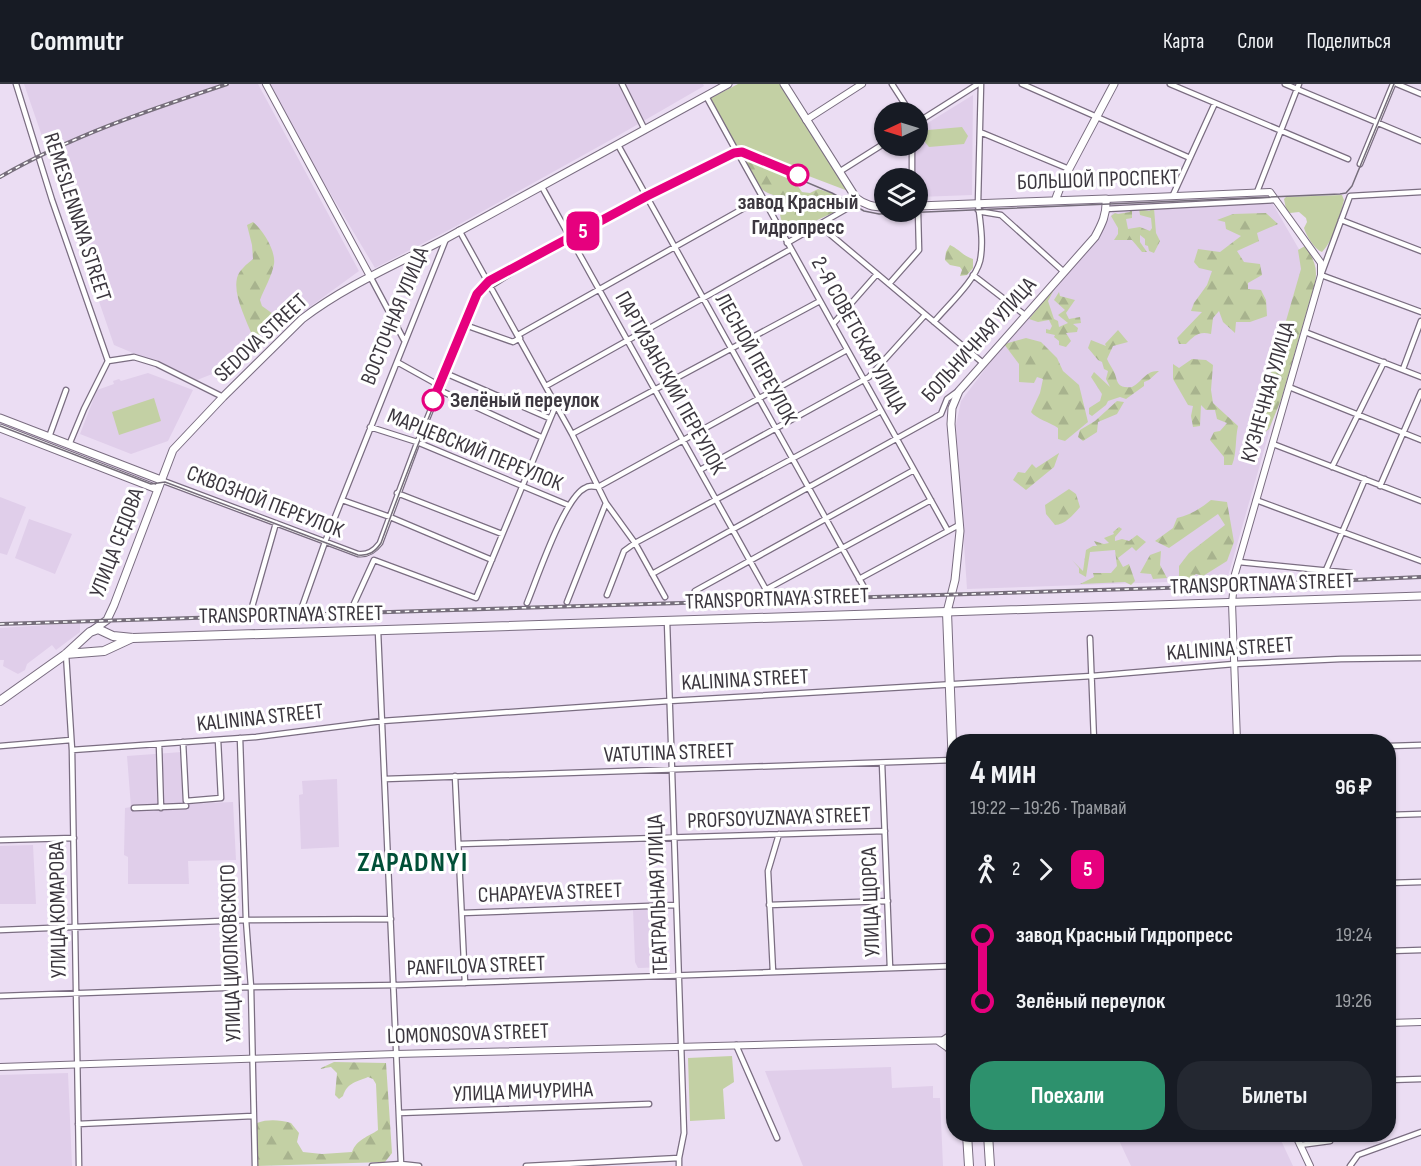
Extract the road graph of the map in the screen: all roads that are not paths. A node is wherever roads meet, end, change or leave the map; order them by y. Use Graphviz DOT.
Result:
graph roads {
  1 [pos="16,84"];
  2 [pos="266,84"];
  3 [pos="622,84"];
  4 [pos="728,84"];
  5 [pos="784,84"];
  6 [pos="862,84"];
  7 [pos="892,84"];
  8 [pos="979,84"];
  9 [pos="1022,84"];
  10 [pos="1114,84"];
  11 [pos="1170,84"];
  12 [pos="1285,84"];
  13 [pos="1395,84"];
  14 [pos="1298,87"];
  15 [pos="1421,94"];
  16 [pos="706,96"];
  17 [pos="904,102"];
  18 [pos="1215,103"];
  19 [pos="928,116"];
  20 [pos="1096,117"];
  21 [pos="806,120"];
  22 [pos="1377,123"];
  23 [pos="645,130"];
  24 [pos="1281,131"];
  25 [pos="980,132"];
  26 [pos="1421,141"];
  27 [pos="618,145"];
  28 [pos="734,147"];
  29 [pos="874,150"];
  30 [pos="739,155"];
  31 [pos="1190,158"];
  32 [pos="1348,159"];
  33 [pos="1360,164"];
  34 [pos="697,169"];
  35 [pos="1069,169"];
  36 [pos="839,172"];
  37 [pos="542,187"];
  38 [pos="1257,192"];
  39 [pos="1421,192"];
  40 [pos="646,195"];
  41 [pos="1173,195"];
  42 [pos="762,198"];
  43 [pos="1106,200"];
  44 [pos="1276,200"];
  45 [pos="860,201"];
  46 [pos="1055,201"];
  47 [pos="928,206"];
  48 [pos="978,206"];
  49 [pos="874,207"];
  50 [pos="1107,209"];
  51 [pos="1341,220"];
  52 [pos="918,222"];
  53 [pos="819,225"];
  54 [pos="459,230"];
  55 [pos="569,236"];
  56 [pos="446,238"];
  57 [pos="787,243"];
  58 [pos="675,247"];
  59 [pos="791,249"];
  60 [pos="1421,251"];
  61 [pos="1329,253"];
  62 [pos="1317,255"];
  63 [pos="1064,272"];
  64 [pos="878,274"];
  65 [pos="973,275"];
  66 [pos="1321,275"];
  67 [pos="371,278"];
  68 [pos="889,284"];
  69 [pos="492,286"];
  70 [pos="599,289"];
  71 [pos="703,298"];
  72 [pos="820,301"];
  73 [pos="1421,312"];
  74 [pos="925,315"];
  75 [pos="1025,315"];
  76 [pos="1421,321"];
  77 [pos="934,322"];
  78 [pos="833,324"];
  79 [pos="465,325"];
  80 [pos="1305,332"];
  81 [pos="519,337"];
  82 [pos="404,340"];
  83 [pos="627,340"];
  84 [pos="731,348"];
  85 [pos="847,350"];
  86 [pos="108,361"];
  87 [pos="397,362"];
  88 [pos="1384,362"];
  89 [pos="983,363"];
  90 [pos="1403,369"];
  91 [pos="445,373"];
  92 [pos="1421,377"];
  93 [pos="864,380"];
  94 [pos="546,386"];
  95 [pos="1289,387"];
  96 [pos="655,389"];
  97 [pos="66,390"];
  98 [pos="439,390"];
  99 [pos="959,391"];
  100 [pos="1421,392"];
  101 [pos="223,397"];
  102 [pos="759,398"];
  103 [pos="556,405"];
  104 [pos="881,411"];
  105 [pos="1358,415"];
  106 [pos="0,418"];
  107 [pos="549,418"];
  108 [pos="370,426"];
  109 [pos="0,428"];
  110 [pos="776,428"];
  111 [pos="1403,433"];
  112 [pos="572,434"];
  113 [pos="49,437"];
  114 [pos="541,437"];
  115 [pos="683,439"];
  116 [pos="897,440"];
  117 [pos="1421,440"];
  118 [pos="417,442"];
  119 [pos="1273,444"];
  120 [pos="69,445"];
  121 [pos="793,459"];
  122 [pos="1332,467"];
  123 [pos="700,470"];
  124 [pos="914,470"];
  125 [pos="1365,479"];
  126 [pos="161,480"];
  127 [pos="521,486"];
  128 [pos="1380,486"];
  129 [pos="598,487"];
  130 [pos="809,488"];
  131 [pos="157,489"];
  132 [pos="398,493"];
  133 [pos="716,499"];
  134 [pos="342,500"];
  135 [pos="931,500"];
  136 [pos="1256,500"];
  137 [pos="1421,501"];
  138 [pos="606,503"];
  139 [pos="568,505"];
  140 [pos="389,517"];
  141 [pos="826,518"];
  142 [pos="276,523"];
  143 [pos="959,525"];
  144 [pos="733,530"];
  145 [pos="948,531"];
  146 [pos="1342,532"];
  147 [pos="502,534"];
  148 [pos="325,542"];
  149 [pos="635,543"];
  150 [pos="842,548"];
  151 [pos="492,560"];
  152 [pos="750,560"];
  153 [pos="1421,561"];
  154 [pos="1239,562"];
  155 [pos="1326,570"];
  156 [pos="1351,573"];
  157 [pos="652,574"];
  158 [pos="859,579"];
  159 [pos="766,589"];
  160 [pos="865,589"];
  161 [pos="695,591"];
  162 [pos="607,595"];
  163 [pos="770,595"];
  164 [pos="1421,596"];
  165 [pos="665,597"];
  166 [pos="567,602"];
  167 [pos="528,603"];
  168 [pos="1232,603"];
  169 [pos="252,607"];
  170 [pos="302,608"];
  171 [pos="352,608"];
  172 [pos="947,612"];
  173 [pos="107,620"];
  174 [pos="667,621"];
  175 [pos="92,631"];
  176 [pos="378,631"];
  177 [pos="108,634"];
  178 [pos="133,638"];
  179 [pos="1090,638"];
  180 [pos="100,652"];
  181 [pos="66,654"];
  182 [pos="1421,658"];
  183 [pos="1234,664"];
  184 [pos="1092,675"];
  185 [pos="950,684"];
  186 [pos="0,701"];
  187 [pos="669,701"];
  188 [pos="382,721"];
  189 [pos="952,734"];
  190 [pos="1094,734"];
  191 [pos="1237,734"];
  192 [pos="240,738"];
  193 [pos="218,740"];
  194 [pos="71,741"];
  195 [pos="183,742"];
  196 [pos="159,744"];
  197 [pos="1421,745"];
  198 [pos="0,746"];
  199 [pos="1396,746"];
  200 [pos="72,750"];
  201 [pos="946,760"];
  202 [pos="882,763"];
  203 [pos="670,769"];
  204 [pos="455,776"];
  205 [pos="385,779"];
  206 [pos="186,806"];
  207 [pos="134,808"];
  208 [pos="161,808"];
  209 [pos="1421,814"];
  210 [pos="1396,815"];
  211 [pos="885,831"];
  212 [pos="779,834"];
  213 [pos="74,838"];
  214 [pos="673,838"];
  215 [pos="0,840"];
  216 [pos="459,844"];
  217 [pos="1421,882"];
  218 [pos="1396,883"];
  219 [pos="888,901"];
  220 [pos="675,905"];
  221 [pos="769,906"];
  222 [pos="462,913"];
  223 [pos="391,919"];
  224 [pos="246,920"];
  225 [pos="74,928"];
  226 [pos="0,930"];
  227 [pos="1421,950"];
  228 [pos="1396,951"];
  229 [pos="946,966"];
  230 [pos="890,968"];
  231 [pos="772,972"];
  232 [pos="678,975"];
  233 [pos="465,982"];
  234 [pos="393,985"];
  235 [pos="251,987"];
  236 [pos="76,993"];
  237 [pos="0,996"];
  238 [pos="1421,1022"];
  239 [pos="1396,1023"];
  240 [pos="945,1040"];
  241 [pos="736,1045"];
  242 [pos="680,1047"];
  243 [pos="396,1054"];
  244 [pos="251,1059"];
  245 [pos="77,1065"];
  246 [pos="0,1067"];
  247 [pos="1421,1079"];
  248 [pos="1396,1080"];
  249 [pos="649,1104"];
  250 [pos="399,1113"];
  251 [pos="253,1116"];
  252 [pos="78,1124"];
  253 [pos="1421,1132"];
  254 [pos="777,1138"];
  255 [pos="1396,1141"];
  256 [pos="968,1142"];
  257 [pos="988,1142"];
  258 [pos="1320,1142"];
  259 [pos="1394,1142"];
  260 [pos="1300,1144"];
  261 [pos="679,1158"];
  262 [pos="401,1164"];
  263 [pos="80,1166"];
  264 [pos="255,1166"];
  265 [pos="372,1166"];
  266 [pos="418,1166"];
  267 [pos="526,1166"];
  268 [pos="679,1166"];
  269 [pos="969,1166"];
  270 [pos="990,1166"];
  271 [pos="1310,1166"];
  272 [pos="1350,1166"];
  1 -- 86 [label="street, REMESLENNAYA STREET"];
  2 -- 67 [label="street"];
  3 -- 23 [label="street"];
  4 -- 16 [label="main road, ВОСТОЧНАЯ УЛИЦА"];
  5 -- 21 [label="main road"];
  6 -- 21 [label="street"];
  7 -- 17 [label="street"];
  8 -- 19 [label="street"];
  8 -- 25 [label="street"];
  9 -- 20 [label="street"];
  10 -- 20 [label="main road"];
  11 -- 18 [label="street"];
  12 -- 14 [label="street"];
  13 -- 15 [label="street"];
  13 -- 22 [label="street"];
  14 -- 22 [label="street"];
  14 -- 24 [label="street"];
  16 -- 23 [label="main road, ВОСТОЧНАЯ УЛИЦА"];
  16 -- 28 [label="street"];
  18 -- 24 [label="street"];
  18 -- 31 [label="street"];
  20 -- 31 [label="street"];
  20 -- 35 [label="main road"];
  21 -- 36 [label="main road"];
  22 -- 26 [label="street"];
  22 -- 33 [label="street"];
  23 -- 27 [label="main road, ВОСТОЧНАЯ УЛИЦА"];
  24 -- 32 [label="street"];
  24 -- 38 [label="street"];
  25 -- 35 [label="street"];
  25 -- 48 [label="street"];
  27 -- 37 [label="main road, ВОСТОЧНАЯ УЛИЦА"];
  27 -- 40 [label="street, ЛЕСНОЙ ПЕРЕУЛОК"];
  29 -- 36 [label="street"];
  30 -- 42 [label="street, 2-Я СОВЕТСКАЯ УЛИЦА"];
  31 -- 41 [label="street"];
  34 -- 40 [label="street"];
  35 -- 46 [label="main road"];
  36 -- 45 [label="main road"];
  37 -- 54 [label="main road, ВОСТОЧНАЯ УЛИЦА"];
  37 -- 55 [label="street, ПАРТИЗАНСКИЙ ПЕРЕУЛОК"];
  38 -- 41 [label="street, БОЛЬШОЙ ПРОСПЕКТ"];
  38 -- 44 [label="street, БОЛЬШОЙ ПРОСПЕКТ"];
  39 -- 51 [label="street, КУЗНЕЧНАЯ УЛИЦА"];
  40 -- 55 [label="street"];
  40 -- 58 [label="street, ЛЕСНОЙ ПЕРЕУЛОК"];
  41 -- 43 [label="street, БОЛЬШОЙ ПРОСПЕКТ"];
  42 -- 57 [label="street, 2-Я СОВЕТСКАЯ УЛИЦА"];
  42 -- 58 [label="street"];
  43 -- 46 [label="main road, БОЛЬШОЙ ПРОСПЕКТ"];
  43 -- 50 [label="main road, БОЛЬНИЧНАЯ УЛИЦА"];
  44 -- 50 [label="street, БОЛЬШОЙ ПРОСПЕКТ"];
  44 -- 62 [label="street"];
  45 -- 49 [label="main road"];
  45 -- 53 [label="street"];
  46 -- 48 [label="main road, БОЛЬШОЙ ПРОСПЕКТ"];
  47 -- 48 [label="main road, БОЛЬШОЙ ПРОСПЕКТ"];
  48 -- 63 [label="street"];
  48 -- 65 [label="street"];
  50 -- 63 [label="main road, БОЛЬНИЧНАЯ УЛИЦА"];
  51 -- 60 [label="street"];
  51 -- 61 [label="street, КУЗНЕЧНАЯ УЛИЦА"];
  52 -- 68 [label="street"];
  53 -- 57 [label="street"];
  53 -- 64 [label="street"];
  54 -- 56 [label="main road, ВОСТОЧНАЯ УЛИЦА"];
  54 -- 69 [label="street"];
  55 -- 69 [label="street"];
  55 -- 70 [label="street, ПАРТИЗАНСКИЙ ПЕРЕУЛОК"];
  56 -- 67 [label="main road, SEDOVA STREET"];
  56 -- 82 [label="street, ВОСТОЧНАЯ УЛИЦА"];
  57 -- 59 [label="street, 2-Я СОВЕТСКАЯ УЛИЦА"];
  58 -- 70 [label="street"];
  58 -- 71 [label="street, ЛЕСНОЙ ПЕРЕУЛОК"];
  59 -- 71 [label="street"];
  59 -- 72 [label="street, 2-Я СОВЕТСКАЯ УЛИЦА"];
  61 -- 62 [label="street"];
  61 -- 66 [label="street, КУЗНЕЧНАЯ УЛИЦА"];
  62 -- 66 [label="street"];
  63 -- 75 [label="main road, БОЛЬНИЧНАЯ УЛИЦА"];
  64 -- 68 [label="street"];
  64 -- 78 [label="street"];
  65 -- 75 [label="street"];
  65 -- 77 [label="street"];
  66 -- 73 [label="street"];
  66 -- 80 [label="street, КУЗНЕЧНАЯ УЛИЦА"];
  67 -- 82 [label="street"];
  67 -- 101 [label="main road, SEDOVA STREET"];
  68 -- 74 [label="street"];
  69 -- 79 [label="street"];
  69 -- 81 [label="street"];
  70 -- 81 [label="street"];
  70 -- 83 [label="street, ПАРТИЗАНСКИЙ ПЕРЕУЛОК"];
  71 -- 83 [label="street"];
  71 -- 84 [label="street, ЛЕСНОЙ ПЕРЕУЛОК"];
  72 -- 78 [label="street, 2-Я СОВЕТСКАЯ УЛИЦА"];
  72 -- 84 [label="street"];
  74 -- 77 [label="street"];
  74 -- 93 [label="street"];
  75 -- 89 [label="main road, БОЛЬНИЧНАЯ УЛИЦА"];
  76 -- 90 [label="street"];
  77 -- 89 [label="street"];
  78 -- 85 [label="street, 2-Я СОВЕТСКАЯ УЛИЦА"];
  79 -- 81 [label="street"];
  79 -- 91 [label="street"];
  80 -- 88 [label="street"];
  80 -- 95 [label="street, КУЗНЕЧНАЯ УЛИЦА"];
  81 -- 94 [label="street"];
  82 -- 87 [label="street, ВОСТОЧНАЯ УЛИЦА"];
  83 -- 94 [label="street"];
  83 -- 96 [label="street, ПАРТИЗАНСКИЙ ПЕРЕУЛОК"];
  84 -- 96 [label="street"];
  84 -- 102 [label="street, ЛЕСНОЙ ПЕРЕУЛОК"];
  85 -- 93 [label="street, 2-Я СОВЕТСКАЯ УЛИЦА"];
  85 -- 102 [label="street"];
  86 -- 101 [label="street"];
  86 -- 120 [label="street"];
  87 -- 98 [label="street"];
  87 -- 108 [label="street, ВОСТОЧНАЯ УЛИЦА"];
  88 -- 90 [label="street"];
  88 -- 105 [label="street"];
  89 -- 99 [label="main road, БОЛЬНИЧНАЯ УЛИЦА"];
  90 -- 92 [label="street"];
  91 -- 98 [label="street"];
  91 -- 107 [label="street"];
  93 -- 104 [label="street, 2-Я СОВЕТСКАЯ УЛИЦА"];
  93 -- 110 [label="street"];
  94 -- 103 [label="street"];
  95 -- 105 [label="street"];
  95 -- 119 [label="street, КУЗНЕЧНАЯ УЛИЦА"];
  96 -- 112 [label="street"];
  96 -- 115 [label="street, ПАРТИЗАНСКИЙ ПЕРЕУЛОК"];
  97 -- 113 [label="street"];
  98 -- 114 [label="street"];
  98 -- 118 [label="street"];
  99 -- 116 [label="street, БОЛЬНИЧНАЯ УЛИЦА"];
  99 -- 143 [label="main road"];
  100 -- 111 [label="street"];
  101 -- 126 [label="main road, SEDOVA STREET"];
  102 -- 110 [label="street, ЛЕСНОЙ ПЕРЕУЛОК"];
  102 -- 115 [label="street"];
  103 -- 107 [label="street"];
  103 -- 112 [label="street"];
  104 -- 116 [label="street, 2-Я СОВЕТСКАЯ УЛИЦА"];
  104 -- 121 [label="street"];
  105 -- 111 [label="street"];
  105 -- 122 [label="street"];
  106 -- 113 [label="main road"];
  107 -- 114 [label="street"];
  108 -- 118 [label="street, МАРЦЕВСКИЙ ПЕРЕУЛОК"];
  108 -- 134 [label="street, ВОСТОЧНАЯ УЛИЦА"];
  109 -- 131 [label="main road"];
  110 -- 121 [label="street, ЛЕСНОЙ ПЕРЕУЛОК"];
  110 -- 123 [label="street"];
  111 -- 117 [label="street"];
  111 -- 128 [label="street"];
  112 -- 129 [label="street"];
  113 -- 120 [label="main road"];
  114 -- 127 [label="street"];
  115 -- 123 [label="street, ПАРТИЗАНСКИЙ ПЕРЕУЛОК"];
  115 -- 129 [label="street"];
  116 -- 124 [label="street, 2-Я СОВЕТСКАЯ УЛИЦА"];
  116 -- 130 [label="street, БОЛЬНИЧНАЯ УЛИЦА"];
  118 -- 127 [label="street, МАРЦЕВСКИЙ ПЕРЕУЛОК"];
  118 -- 132 [label="street"];
  119 -- 122 [label="street"];
  119 -- 136 [label="street, КУЗНЕЧНАЯ УЛИЦА"];
  120 -- 126 [label="main road"];
  121 -- 130 [label="street, ЛЕСНОЙ ПЕРЕУЛОК"];
  121 -- 133 [label="street"];
  122 -- 125 [label="street"];
  123 -- 133 [label="street, ПАРТИЗАНСКИЙ ПЕРЕУЛОК"];
  124 -- 135 [label="street, 2-Я СОВЕТСКАЯ УЛИЦА"];
  124 -- 141 [label="street"];
  125 -- 128 [label="street"];
  125 -- 146 [label="street"];
  126 -- 131 [label="main road, УЛИЦА СЕДОВА"];
  126 -- 142 [label="street, СКВОЗНОЙ ПЕРЕУЛОК"];
  127 -- 139 [label="street, МАРЦЕВСКИЙ ПЕРЕУЛОК"];
  127 -- 147 [label="street"];
  128 -- 137 [label="street"];
  129 -- 138 [label="street"];
  129 -- 139 [label="street"];
  130 -- 141 [label="street, ЛЕСНОЙ ПЕРЕУЛОК"];
  130 -- 144 [label="street, БОЛЬНИЧНАЯ УЛИЦА"];
  131 -- 173 [label="main road, УЛИЦА СЕДОВА"];
  132 -- 140 [label="street"];
  132 -- 147 [label="street"];
  133 -- 144 [label="street, ПАРТИЗАНСКИЙ ПЕРЕУЛОК"];
  133 -- 149 [label="street"];
  134 -- 140 [label="street"];
  134 -- 148 [label="street, ВОСТОЧНАЯ УЛИЦА"];
  135 -- 145 [label="street, 2-Я СОВЕТСКАЯ УЛИЦА"];
  135 -- 150 [label="street"];
  136 -- 146 [label="street"];
  136 -- 154 [label="street, КУЗНЕЧНАЯ УЛИЦА"];
  138 -- 149 [label="street"];
  138 -- 166 [label="street"];
  139 -- 167 [label="street"];
  140 -- 148 [label="street, СКВОЗНОЙ ПЕРЕУЛОК"];
  140 -- 151 [label="street"];
  141 -- 150 [label="street, ЛЕСНОЙ ПЕРЕУЛОК"];
  141 -- 152 [label="street"];
  142 -- 148 [label="street, СКВОЗНОЙ ПЕРЕУЛОК"];
  142 -- 169 [label="street"];
  143 -- 145 [label="street"];
  143 -- 172 [label="main road"];
  144 -- 152 [label="street, ПАРТИЗАНСКИЙ ПЕРЕУЛОК"];
  144 -- 157 [label="street, БОЛЬНИЧНАЯ УЛИЦА"];
  145 -- 158 [label="street"];
  146 -- 153 [label="street"];
  146 -- 155 [label="street"];
  147 -- 151 [label="street"];
  148 -- 170 [label="street, ВОСТОЧНАЯ УЛИЦА"];
  149 -- 157 [label="street"];
  149 -- 162 [label="street"];
  150 -- 158 [label="street, ЛЕСНОЙ ПЕРЕУЛОК"];
  150 -- 159 [label="street"];
  151 -- 171 [label="street"];
  152 -- 159 [label="street, ПАРТИЗАНСКИЙ ПЕРЕУЛОК"];
  152 -- 161 [label="street"];
  154 -- 155 [label="street"];
  154 -- 168 [label="street, КУЗНЕЧНАЯ УЛИЦА"];
  155 -- 156 [label="street"];
  157 -- 165 [label="street"];
  158 -- 160 [label="street, ЛЕСНОЙ ПЕРЕУЛОК"];
  159 -- 163 [label="street, ПАРТИЗАНСКИЙ ПЕРЕУЛОК"];
  164 -- 168 [label="main road, TRANSPORTNAYA STREET"];
  168 -- 172 [label="main road, TRANSPORTNAYA STREET"];
  168 -- 183 [label="street, КУЗНЕЧНАЯ УЛИЦА"];
  172 -- 174 [label="main road, TRANSPORTNAYA STREET"];
  172 -- 185 [label="main road"];
  173 -- 175 [label="main road, УЛИЦА СЕДОВА"];
  173 -- 177 [label="main road, УЛИЦА СЕДОВА"];
  174 -- 176 [label="main road, TRANSPORTNAYA STREET"];
  174 -- 187 [label="street, ТЕАТРАЛЬНАЯ УЛИЦА"];
  175 -- 177 [label="main road"];
  175 -- 180 [label="main road"];
  175 -- 181 [label="main road"];
  176 -- 178 [label="main road, TRANSPORTNAYA STREET"];
  176 -- 188 [label="street"];
  177 -- 178 [label="main road"];
  177 -- 180 [label="main road"];
  178 -- 180 [label="main road"];
  179 -- 184 [label="street"];
  180 -- 181 [label="main road"];
  181 -- 186 [label="main road"];
  181 -- 194 [label="street, УЛИЦА КОМАРОВА"];
  182 -- 183 [label="street, KALININA STREET"];
  183 -- 184 [label="street, KALININA STREET"];
  183 -- 191 [label="street, КУЗНЕЧНАЯ УЛИЦА"];
  184 -- 185 [label="street, KALININA STREET"];
  184 -- 190 [label="street"];
  185 -- 187 [label="street, KALININA STREET"];
  185 -- 189 [label="main road"];
  187 -- 188 [label="street, KALININA STREET"];
  187 -- 203 [label="street, ТЕАТРАЛЬНАЯ УЛИЦА"];
  188 -- 192 [label="street, KALININA STREET"];
  188 -- 205 [label="street"];
  192 -- 193 [label="street, KALININA STREET"];
  192 -- 224 [label="street, УЛИЦА ЦИОЛКОВСКОГО"];
  193 -- 195 [label="street, KALININA STREET"];
  193 -- 195 [label="street"];
  194 -- 198 [label="street"];
  194 -- 200 [label="street, УЛИЦА КОМАРОВА"];
  195 -- 196 [label="street, KALININA STREET"];
  196 -- 200 [label="street, KALININA STREET"];
  196 -- 208 [label="street"];
  197 -- 199 [label="street"];
  200 -- 213 [label="street, УЛИЦА КОМАРОВА"];
  201 -- 202 [label="street, VATUTINA STREET"];
  202 -- 203 [label="street, VATUTINA STREET"];
  202 -- 211 [label="street, УЛИЦА ЩОРСА"];
  203 -- 204 [label="street, VATUTINA STREET"];
  203 -- 214 [label="street, ТЕАТРАЛЬНАЯ УЛИЦА"];
  204 -- 205 [label="street, VATUTINA STREET"];
  204 -- 216 [label="street"];
  205 -- 223 [label="street"];
  206 -- 208 [label="street"];
  207 -- 208 [label="street"];
  209 -- 210 [label="street"];
  211 -- 212 [label="street, PROFSOYUZNAYA STREET"];
  211 -- 219 [label="street, УЛИЦА ЩОРСА"];
  212 -- 214 [label="street, PROFSOYUZNAYA STREET"];
  212 -- 221 [label="street"];
  213 -- 215 [label="street"];
  213 -- 225 [label="street, УЛИЦА КОМАРОВА"];
  214 -- 216 [label="street, PROFSOYUZNAYA STREET"];
  214 -- 220 [label="street, ТЕАТРАЛЬНАЯ УЛИЦА"];
  216 -- 222 [label="street"];
  217 -- 218 [label="street"];
  219 -- 221 [label="street"];
  219 -- 230 [label="street, УЛИЦА ЩОРСА"];
  220 -- 222 [label="street, CHAPAYEVA STREET"];
  220 -- 232 [label="street, ТЕАТРАЛЬНАЯ УЛИЦА"];
  221 -- 231 [label="street"];
  222 -- 233 [label="street"];
  223 -- 224 [label="street"];
  223 -- 234 [label="street"];
  224 -- 225 [label="street"];
  224 -- 235 [label="street, УЛИЦА ЦИОЛКОВСКОГО"];
  225 -- 226 [label="street"];
  225 -- 236 [label="street, УЛИЦА КОМАРОВА"];
  227 -- 228 [label="street"];
  229 -- 230 [label="street, PANFILOVA STREET"];
  230 -- 231 [label="street, PANFILOVA STREET"];
  231 -- 232 [label="street, PANFILOVA STREET"];
  232 -- 233 [label="street, PANFILOVA STREET"];
  232 -- 242 [label="street, ТЕАТРАЛЬНАЯ УЛИЦА"];
  233 -- 234 [label="street, PANFILOVA STREET"];
  234 -- 235 [label="street, PANFILOVA STREET"];
  234 -- 243 [label="street"];
  235 -- 236 [label="street, PANFILOVA STREET"];
  235 -- 244 [label="street, УЛИЦА ЦИОЛКОВСКОГО"];
  236 -- 237 [label="street, PANFILOVA STREET"];
  236 -- 245 [label="street, УЛИЦА КОМАРОВА"];
  238 -- 239 [label="street"];
  240 -- 241 [label="street, LOMONOSOVA STREET"];
  241 -- 242 [label="street, LOMONOSOVA STREET"];
  241 -- 254 [label="street"];
  242 -- 243 [label="street, LOMONOSOVA STREET"];
  242 -- 261 [label="street, ТЕАТРАЛЬНАЯ УЛИЦА"];
  243 -- 244 [label="street, LOMONOSOVA STREET"];
  243 -- 250 [label="street"];
  244 -- 245 [label="street, LOMONOSOVA STREET"];
  244 -- 251 [label="street, УЛИЦА ЦИОЛКОВСКОГО"];
  245 -- 246 [label="street, LOMONOSOVA STREET"];
  245 -- 252 [label="street, УЛИЦА КОМАРОВА"];
  247 -- 248 [label="street"];
  249 -- 250 [label="street, УЛИЦА МИЧУРИНА"];
  250 -- 262 [label="street"];
  251 -- 252 [label="street"];
  251 -- 264 [label="street, УЛИЦА ЦИОЛКОВСКОГО"];
  252 -- 263 [label="street, УЛИЦА КОМАРОВА"];
  253 -- 255 [label="street"];
  256 -- 269 [label="main road"];
  257 -- 270 [label="main road"];
  258 -- 260 [label="street"];
  259 -- 272 [label="street"];
  260 -- 271 [label="street"];
  261 -- 267 [label="street"];
  261 -- 268 [label="street, ТЕАТРАЛЬНАЯ УЛИЦА"];
  262 -- 265 [label="street"];
  262 -- 266 [label="street"];
}
